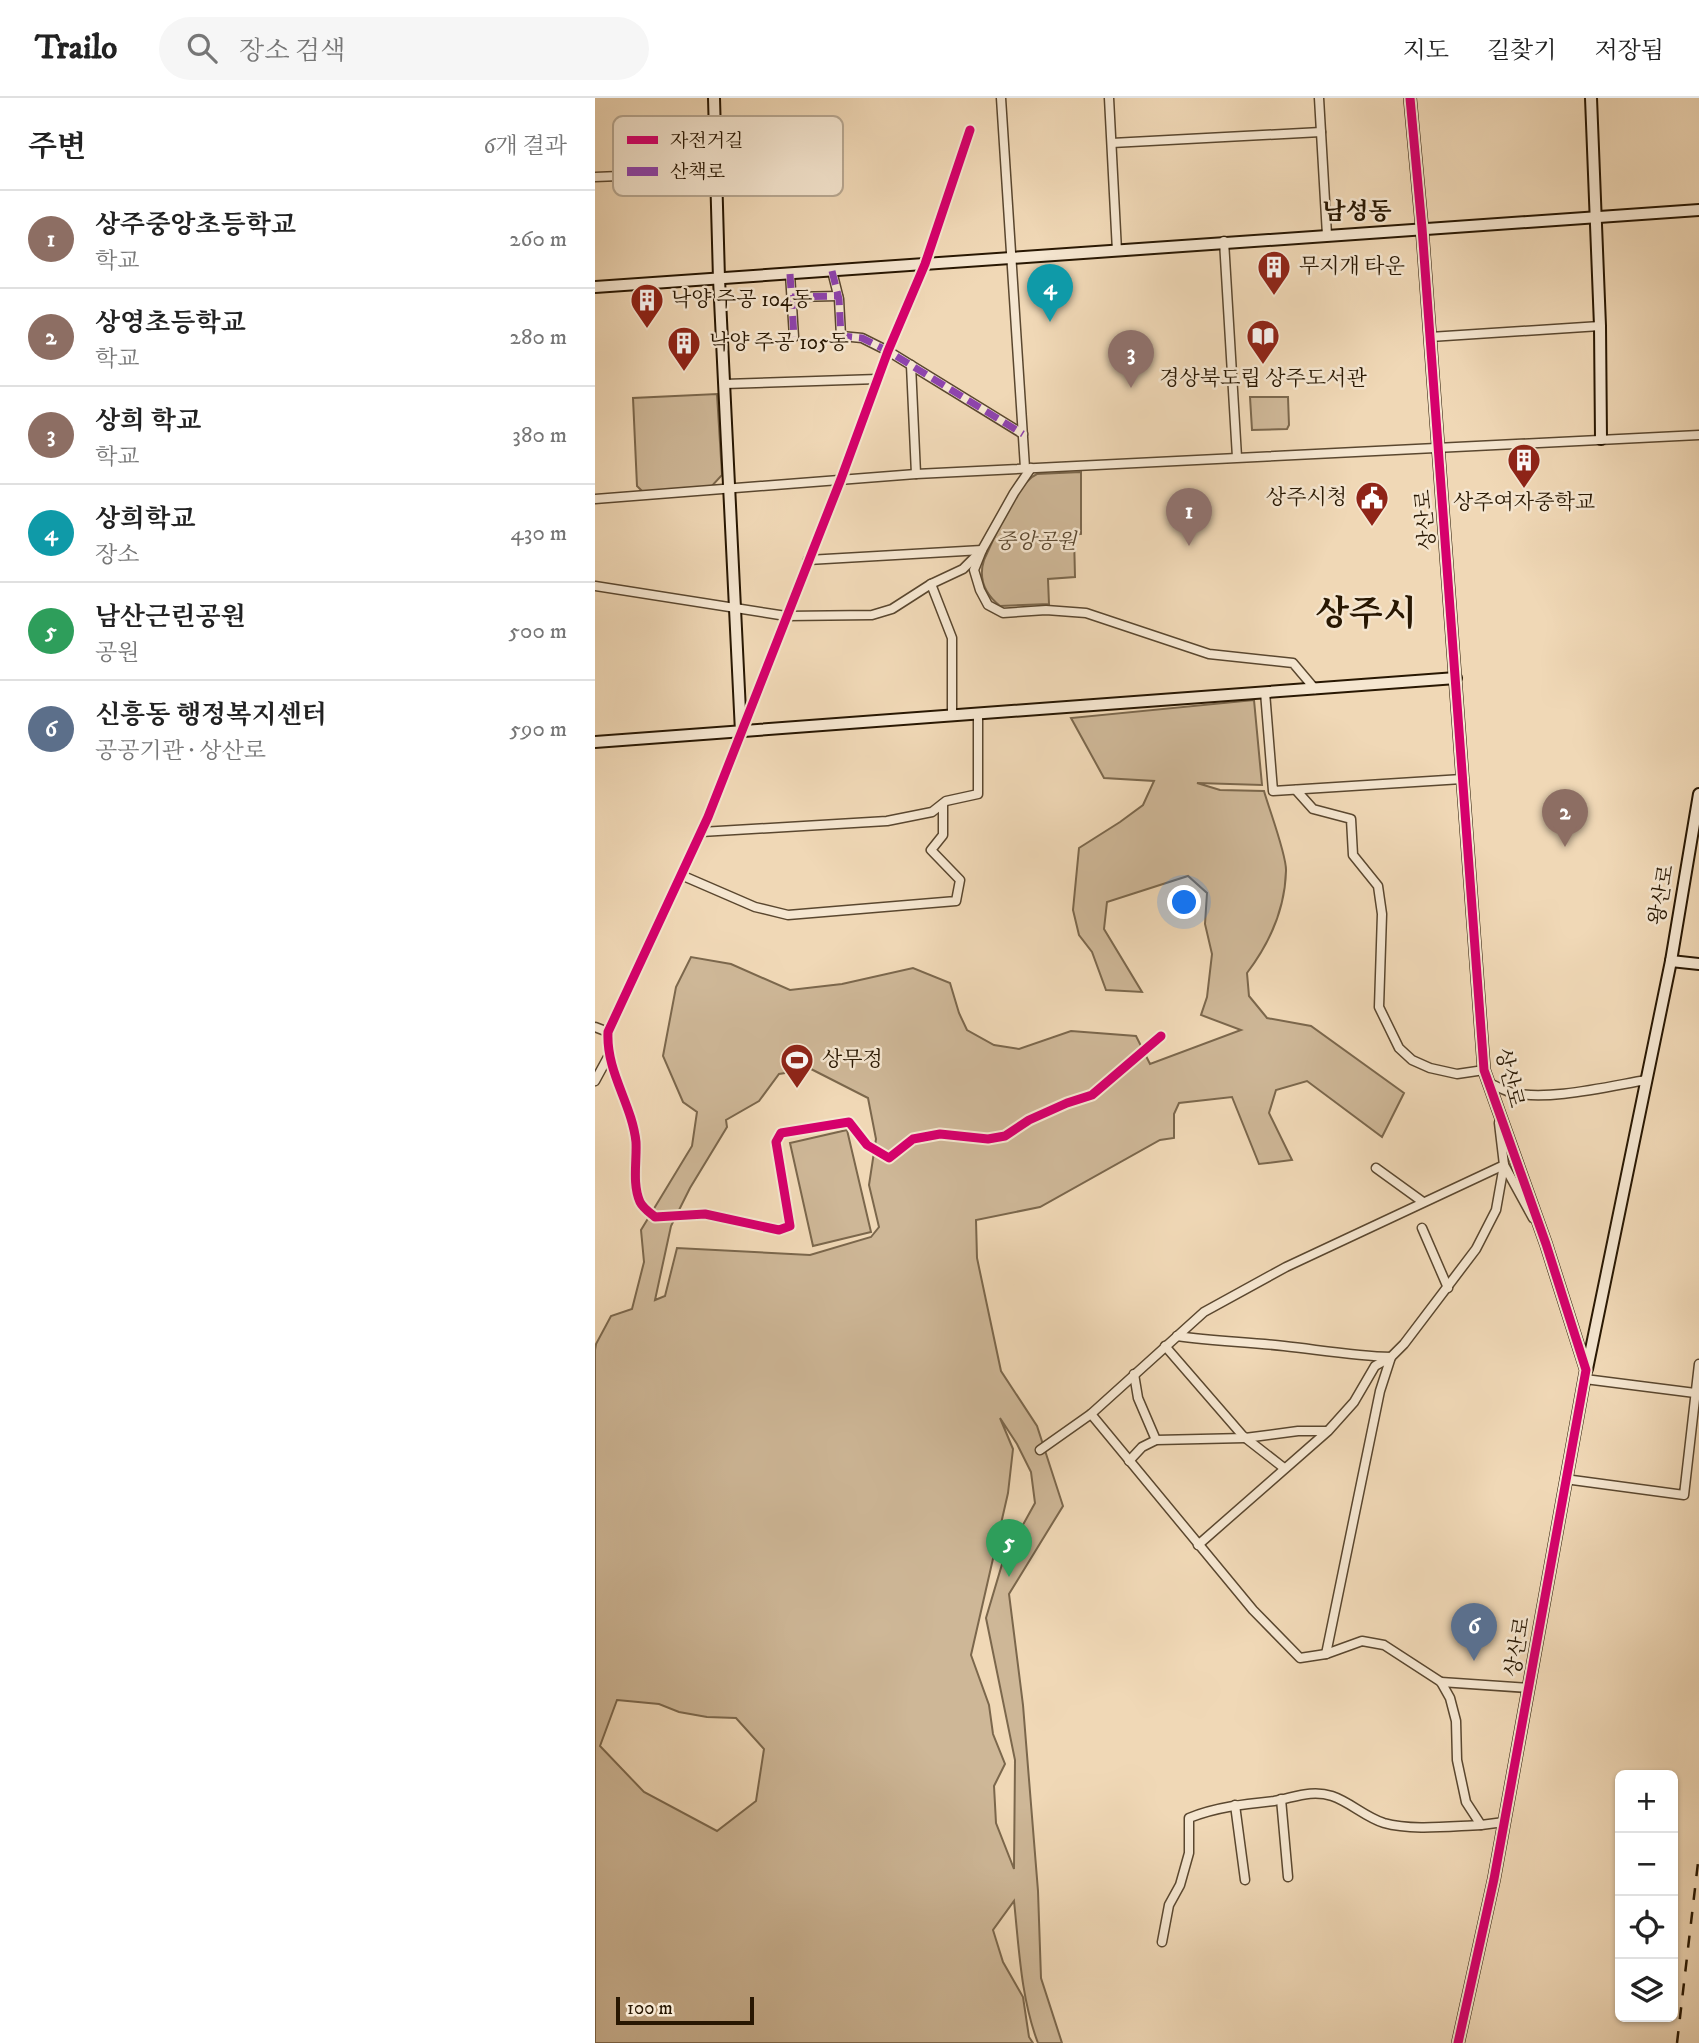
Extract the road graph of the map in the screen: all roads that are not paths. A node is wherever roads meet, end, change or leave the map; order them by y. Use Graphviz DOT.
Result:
graph roads {
  1 [pos="714,98"];
  2 [pos="1001,98"];
  3 [pos="1109,98"];
  4 [pos="1319,98"];
  5 [pos="1410,98"];
  6 [pos="1591,98"];
  7 [pos="714,116"];
  8 [pos="970,130"];
  9 [pos="1321,132"];
  10 [pos="1112,143"];
  11 [pos="613,176"];
  12 [pos="595,177"];
  13 [pos="717,196"];
  14 [pos="1699,210"];
  15 [pos="1596,216"];
  16 [pos="1422,228"];
  17 [pos="1327,234"];
  18 [pos="1224,242"];
  19 [pos="1117,251"];
  20 [pos="1013,259"];
  21 [pos="925,264"];
  22 [pos="832,271"];
  23 [pos="790,274"];
  24 [pos="719,279"];
  25 [pos="595,287"];
  26 [pos="838,296"];
  27 [pos="792,297"];
  28 [pos="1600,326"];
  29 [pos="795,337"];
  30 [pos="1430,337"];
  31 [pos="888,351"];
  32 [pos="911,365"];
  33 [pos="878,379"];
  34 [pos="725,384"];
  35 [pos="1023,434"];
  36 [pos="1699,435"];
  37 [pos="1601,439"];
  38 [pos="1438,449"];
  39 [pos="1237,457"];
  40 [pos="1028,468"];
  41 [pos="916,474"];
  42 [pos="841,479"];
  43 [pos="730,489"];
  44 [pos="595,499"];
  45 [pos="982,550"];
  46 [pos="808,560"];
  47 [pos="930,584"];
  48 [pos="595,586"];
  49 [pos="736,610"];
  50 [pos="786,616"];
  51 [pos="1456,678"];
  52 [pos="1315,689"];
  53 [pos="1265,692"];
  54 [pos="978,714"];
  55 [pos="952,716"];
  56 [pos="741,732"];
  57 [pos="595,742"];
  58 [pos="1462,779"];
  59 [pos="1296,790"];
  60 [pos="1699,794"];
  61 [pos="943,804"];
  62 [pos="701,832"];
  63 [pos="681,874"];
  64 [pos="1671,961"];
  65 [pos="1699,964"];
  66 [pos="595,1027"];
  67 [pos="608,1032"];
  68 [pos="1161,1036"];
  69 [pos="608,1057"];
  70 [pos="1484,1070"];
  71 [pos="1646,1080"];
  72 [pos="595,1081"];
  73 [pos="1489,1083"];
  74 [pos="1498,1113"];
  75 [pos="1504,1165"];
  76 [pos="1376,1168"];
  77 [pos="1423,1202"];
  78 [pos="1422,1228"];
  79 [pos="1546,1244"];
  80 [pos="1448,1288"];
  81 [pos="1177,1336"];
  82 [pos="1165,1346"];
  83 [pos="1391,1357"];
  84 [pos="1699,1364"];
  85 [pos="1134,1374"];
  86 [pos="1585,1379"];
  87 [pos="1695,1393"];
  88 [pos="1091,1414"];
  89 [pos="1328,1430"];
  90 [pos="1245,1438"];
  91 [pos="1156,1440"];
  92 [pos="1040,1450"];
  93 [pos="1129,1461"];
  94 [pos="1284,1468"];
  95 [pos="1565,1479"];
  96 [pos="1198,1545"];
  97 [pos="1326,1654"];
  98 [pos="1441,1682"];
  99 [pos="1528,1688"];
  100 [pos="1281,1799"];
  101 [pos="1235,1805"];
  102 [pos="1504,1822"];
  103 [pos="1481,1825"];
  104 [pos="1288,1877"];
  105 [pos="1245,1880"];
  106 [pos="1162,1942"];
  107 [pos="1458,2043"];
  1 -- 7 [label="street"];
  2 -- 20 [label="street"];
  3 -- 10 [label="street"];
  4 -- 9 [label="street"];
  5 -- 16 [label="street, 상산로"];
  6 -- 15 [label="street"];
  8 -- 21 [label="street"];
  9 -- 10 [label="street"];
  9 -- 17 [label="street"];
  10 -- 19 [label="street"];
  11 -- 12 [label="street"];
  13 -- 24 [label="street"];
  14 -- 15 [label="street"];
  15 -- 16 [label="street"];
  15 -- 28 [label="street"];
  16 -- 17 [label="street"];
  16 -- 30 [label="street, 상산로"];
  17 -- 18 [label="street"];
  18 -- 19 [label="street"];
  18 -- 39 [label="street"];
  19 -- 20 [label="street"];
  20 -- 21 [label="street"];
  20 -- 35 [label="street"];
  21 -- 22 [label="street"];
  21 -- 31 [label="street"];
  22 -- 23 [label="street"];
  22 -- 26 [label="street"];
  23 -- 24 [label="street"];
  23 -- 27 [label="street"];
  24 -- 25 [label="street"];
  24 -- 34 [label="street"];
  26 -- 27 [label="street"];
  26 -- 31 [label="street"];
  27 -- 29 [label="street"];
  28 -- 30 [label="street"];
  28 -- 37 [label="street"];
  30 -- 38 [label="street, 상산로"];
  31 -- 32 [label="street"];
  31 -- 33 [label="street"];
  32 -- 35 [label="street"];
  32 -- 41 [label="street"];
  33 -- 34 [label="street"];
  33 -- 42 [label="street"];
  34 -- 43 [label="street"];
  35 -- 40 [label="street"];
  36 -- 37 [label="street"];
  37 -- 38 [label="street"];
  38 -- 39 [label="street"];
  38 -- 51 [label="street, 상산로"];
  39 -- 40 [label="street"];
  40 -- 41 [label="street"];
  40 -- 45 [label="street"];
  41 -- 42 [label="street"];
  42 -- 43 [label="street"];
  42 -- 46 [label="street"];
  43 -- 44 [label="street"];
  43 -- 49 [label="street"];
  45 -- 46 [label="street"];
  45 -- 47 [label="street"];
  45 -- 52 [label="street"];
  46 -- 50 [label="street"];
  47 -- 50 [label="street"];
  47 -- 55 [label="street"];
  48 -- 49 [label="street"];
  49 -- 50 [label="street"];
  49 -- 56 [label="street"];
  50 -- 56 [label="street"];
  51 -- 52 [label="street"];
  51 -- 58 [label="street, 상산로"];
  52 -- 53 [label="street"];
  53 -- 54 [label="street"];
  53 -- 59 [label="street"];
  54 -- 55 [label="street"];
  54 -- 61 [label="street"];
  55 -- 56 [label="street"];
  56 -- 57 [label="street"];
  56 -- 62 [label="street"];
  58 -- 59 [label="street"];
  58 -- 70 [label="street, 상산로"];
  59 -- 70 [label="street"];
  60 -- 64 [label="street, 왕산로"];
  61 -- 62 [label="street"];
  61 -- 63 [label="street"];
  62 -- 63 [label="street"];
  63 -- 67 [label="street"];
  64 -- 65 [label="street"];
  64 -- 71 [label="street, 왕산로"];
  66 -- 67 [label="street"];
  67 -- 69 [label="street"];
  68 -- 69 [label="street"];
  69 -- 72 [label="street"];
  70 -- 73 [label="street, 상산로"];
  71 -- 73 [label="street"];
  71 -- 86 [label="street, 왕산로"];
  73 -- 74 [label="street, 상산로"];
  74 -- 75 [label="street"];
  74 -- 79 [label="street, 상산로"];
  75 -- 77 [label="street"];
  75 -- 79 [label="street"];
  75 -- 80 [label="street"];
  76 -- 77 [label="street"];
  77 -- 81 [label="street"];
  78 -- 80 [label="street"];
  79 -- 86 [label="street, 상산로"];
  80 -- 83 [label="street"];
  81 -- 82 [label="street"];
  81 -- 83 [label="street"];
  82 -- 85 [label="street"];
  82 -- 90 [label="street"];
  83 -- 89 [label="street"];
  83 -- 97 [label="street"];
  84 -- 87 [label="street"];
  85 -- 88 [label="street"];
  85 -- 91 [label="street"];
  86 -- 87 [label="street"];
  86 -- 95 [label="street, 상산로"];
  87 -- 95 [label="street"];
  88 -- 92 [label="street"];
  88 -- 93 [label="street"];
  89 -- 90 [label="street"];
  89 -- 94 [label="street"];
  90 -- 91 [label="street"];
  90 -- 94 [label="street"];
  91 -- 93 [label="street"];
  93 -- 96 [label="street"];
  94 -- 96 [label="street"];
  95 -- 99 [label="street, 상산로"];
  96 -- 97 [label="street"];
  97 -- 98 [label="street"];
  98 -- 99 [label="street"];
  98 -- 103 [label="street"];
  99 -- 102 [label="street, 상산로"];
  100 -- 101 [label="street"];
  100 -- 103 [label="street"];
  100 -- 104 [label="street"];
  101 -- 105 [label="street"];
  101 -- 106 [label="street"];
  102 -- 103 [label="street"];
  102 -- 107 [label="street, 상산로"];
}
